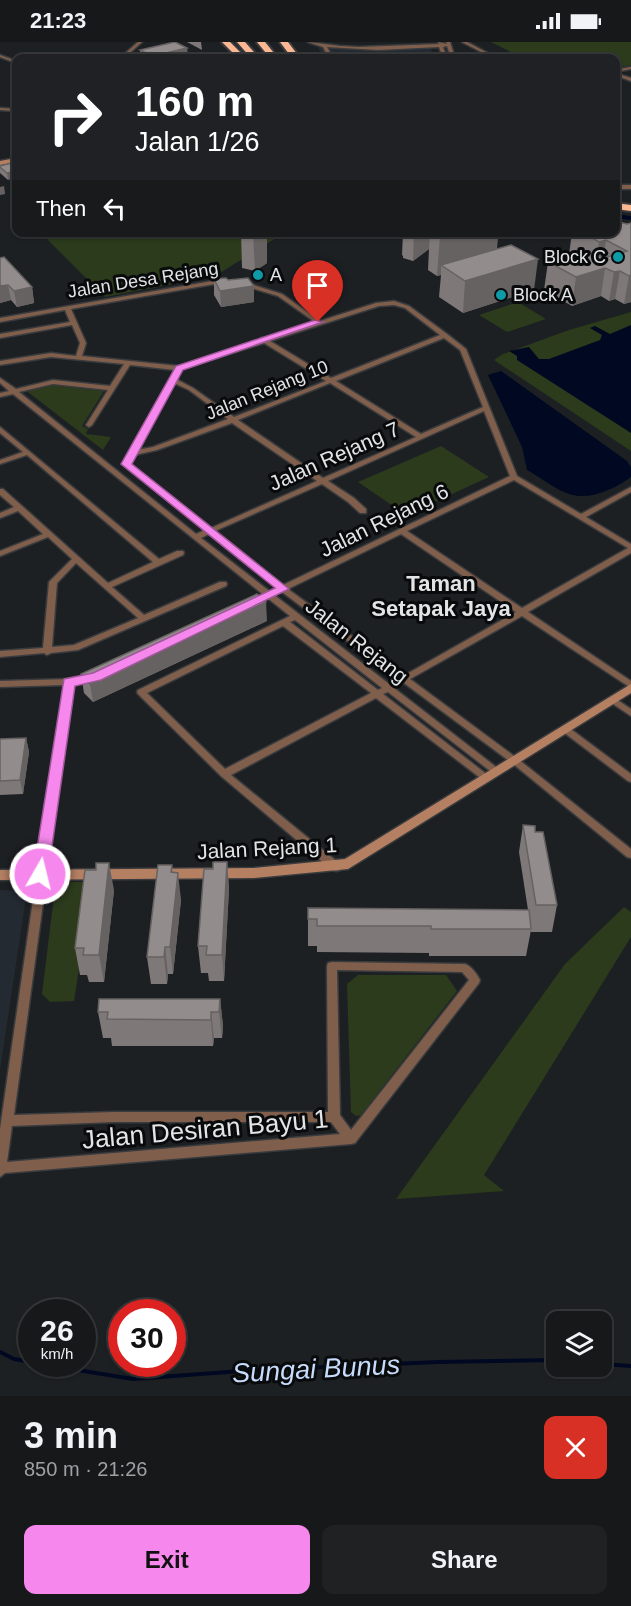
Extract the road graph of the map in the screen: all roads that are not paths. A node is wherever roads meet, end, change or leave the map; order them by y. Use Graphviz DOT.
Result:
graph roads {
  1 [pos="140,42"];
  2 [pos="226,42"];
  3 [pos="243,42"];
  4 [pos="252,42"];
  5 [pos="261,42"];
  6 [pos="270,42"];
  7 [pos="310,42"];
  8 [pos="464,42"];
  9 [pos="449,43"];
  10 [pos="441,44"];
  11 [pos="325,47"];
  12 [pos="126,54"];
  13 [pos="238,54"];
  14 [pos="254,54"];
  15 [pos="262,54"];
  16 [pos="271,54"];
  17 [pos="280,54"];
  18 [pos="329,54"];
  19 [pos="487,54"];
  20 [pos="67,308"];
  21 [pos="0,320"];
  22 [pos="318,322"];
  23 [pos="75,324"];
  24 [pos="444,334"];
  25 [pos="0,336"];
  26 [pos="263,339"];
  27 [pos="435,339"];
  28 [pos="453,340"];
  29 [pos="79,357"];
  30 [pos="0,363"];
  31 [pos="128,363"];
  32 [pos="179,368"];
  33 [pos="0,380"];
  34 [pos="172,380"];
  35 [pos="330,381"];
  36 [pos="112,388"];
  37 [pos="12,391"];
  38 [pos="0,395"];
  39 [pos="486,408"];
  40 [pos="233,420"];
  41 [pos="88,425"];
  42 [pos="0,430"];
  43 [pos="421,437"];
  44 [pos="27,453"];
  45 [pos="133,453"];
  46 [pos="0,462"];
  47 [pos="514,477"];
  48 [pos="323,481"];
  49 [pos="631,489"];
  50 [pos="0,491"];
  51 [pos="19,508"];
  52 [pos="363,511"];
  53 [pos="0,516"];
  54 [pos="580,517"];
  55 [pos="211,531"];
  56 [pos="402,532"];
  57 [pos="49,534"];
  58 [pos="196,537"];
  59 [pos="631,549"];
  60 [pos="180,553"];
  61 [pos="0,554"];
  62 [pos="77,558"];
  63 [pos="159,562"];
  64 [pos="223,584"];
  65 [pos="107,586"];
  66 [pos="283,589"];
  67 [pos="269,596"];
  68 [pos="258,601"];
  69 [pos="522,612"];
  70 [pos="296,616"];
  71 [pos="144,619"];
  72 [pos="284,622"];
  73 [pos="47,652"];
  74 [pos="0,654"];
  75 [pos="106,672"];
  76 [pos="404,679"];
  77 [pos="69,682"];
  78 [pos="0,684"];
  79 [pos="631,687"];
  80 [pos="388,688"];
  81 [pos="377,694"];
  82 [pos="613,700"];
  83 [pos="631,713"];
  84 [pos="565,729"];
  85 [pos="515,761"];
  86 [pos="224,774"];
  87 [pos="492,775"];
  88 [pos="631,779"];
  89 [pos="631,854"];
  90 [pos="336,867"];
  91 [pos="40,874"];
  92 [pos="0,875"];
  93 [pos="334,1117"];
  94 [pos="9,1121"];
  95 [pos="351,1139"];
  96 [pos="0,1170"];
  1 -- 12 [label="street"];
  2 -- 13 [label="highway"];
  3 -- 14 [label="highway"];
  4 -- 15 [label="highway"];
  5 -- 16 [label="highway"];
  6 -- 17 [label="highway"];
  7 -- 11 [label="street"];
  8 -- 19 [label="street"];
  9 -- 10 [label="street"];
  10 -- 11 [label="street"];
  11 -- 18 [label="street"];
  20 -- 21 [label="street, Jalan Desa Rejang"];
  20 -- 22 [label="street, Jalan Desa Rejang"];
  20 -- 23 [label="street"];
  22 -- 24 [label="street"];
  22 -- 26 [label="street"];
  23 -- 25 [label="street"];
  23 -- 29 [label="street"];
  24 -- 27 [label="street, Jalan Rejang 10"];
  24 -- 28 [label="street"];
  26 -- 32 [label="street"];
  26 -- 35 [label="street"];
  27 -- 28 [label="street"];
  27 -- 35 [label="street, Jalan Rejang 10"];
  28 -- 39 [label="street"];
  29 -- 30 [label="street"];
  29 -- 31 [label="street"];
  31 -- 32 [label="street"];
  31 -- 36 [label="street"];
  32 -- 34 [label="street"];
  33 -- 37 [label="street, Jalan Rejang"];
  34 -- 40 [label="street"];
  34 -- 45 [label="street"];
  35 -- 40 [label="street, Jalan Rejang 10"];
  35 -- 43 [label="street"];
  36 -- 37 [label="street"];
  36 -- 41 [label="street"];
  37 -- 38 [label="street"];
  37 -- 58 [label="street, Jalan Rejang"];
  39 -- 43 [label="street, Jalan Rejang 7"];
  39 -- 47 [label="street"];
  40 -- 45 [label="street, Jalan Rejang 10"];
  40 -- 48 [label="street"];
  42 -- 44 [label="street"];
  43 -- 48 [label="street, Jalan Rejang 7"];
  44 -- 46 [label="street"];
  44 -- 63 [label="street"];
  45 -- 55 [label="street"];
  47 -- 54 [label="street"];
  47 -- 56 [label="street, Jalan Rejang 6"];
  48 -- 52 [label="street"];
  48 -- 55 [label="street, Jalan Rejang 7"];
  49 -- 54 [label="street"];
  50 -- 51 [label="street"];
  51 -- 53 [label="street"];
  51 -- 57 [label="street"];
  54 -- 59 [label="street"];
  55 -- 58 [label="street, Jalan Rejang 7"];
  55 -- 66 [label="street"];
  56 -- 66 [label="street, Jalan Rejang 6"];
  56 -- 69 [label="street"];
  57 -- 61 [label="street"];
  57 -- 62 [label="street"];
  58 -- 67 [label="street, Jalan Rejang"];
  59 -- 69 [label="street"];
  60 -- 63 [label="street"];
  62 -- 65 [label="street"];
  62 -- 73 [label="street"];
  63 -- 65 [label="street"];
  64 -- 71 [label="street"];
  65 -- 71 [label="street"];
  66 -- 67 [label="street, Jalan Rejang 6"];
  66 -- 76 [label="street"];
  67 -- 68 [label="street, Jalan Rejang 6"];
  67 -- 70 [label="street, Jalan Rejang"];
  69 -- 76 [label="street"];
  69 -- 79 [label="street"];
  70 -- 72 [label="street"];
  70 -- 80 [label="street, Jalan Rejang"];
  71 -- 73 [label="street"];
  72 -- 81 [label="street"];
  72 -- 86 [label="street"];
  73 -- 74 [label="street"];
  75 -- 77 [label="street"];
  76 -- 80 [label="street"];
  76 -- 85 [label="street"];
  77 -- 78 [label="street"];
  77 -- 91 [label="street"];
  79 -- 82 [label="street, Jalan Rejang 1"];
  80 -- 81 [label="street"];
  80 -- 87 [label="street, Jalan Rejang"];
  81 -- 86 [label="street"];
  81 -- 87 [label="street"];
  82 -- 83 [label="street"];
  82 -- 84 [label="street, Jalan Rejang 1"];
  84 -- 85 [label="street, Jalan Rejang 1"];
  84 -- 88 [label="street"];
  85 -- 87 [label="street, Jalan Rejang 1"];
  85 -- 89 [label="street"];
  86 -- 90 [label="street"];
  87 -- 90 [label="street, Jalan Rejang 1"];
  90 -- 91 [label="street, Jalan Rejang 1"];
  91 -- 92 [label="street, Jalan Rejang 1"];
  91 -- 94 [label="street"];
  93 -- 94 [label="street"];
  93 -- 95 [label="street"];
  93 -- 95 [label="street, Jalan Desiran Bayu 1"];
  94 -- 96 [label="street"];
  95 -- 96 [label="street, Jalan Desiran Bayu 1"];
}
